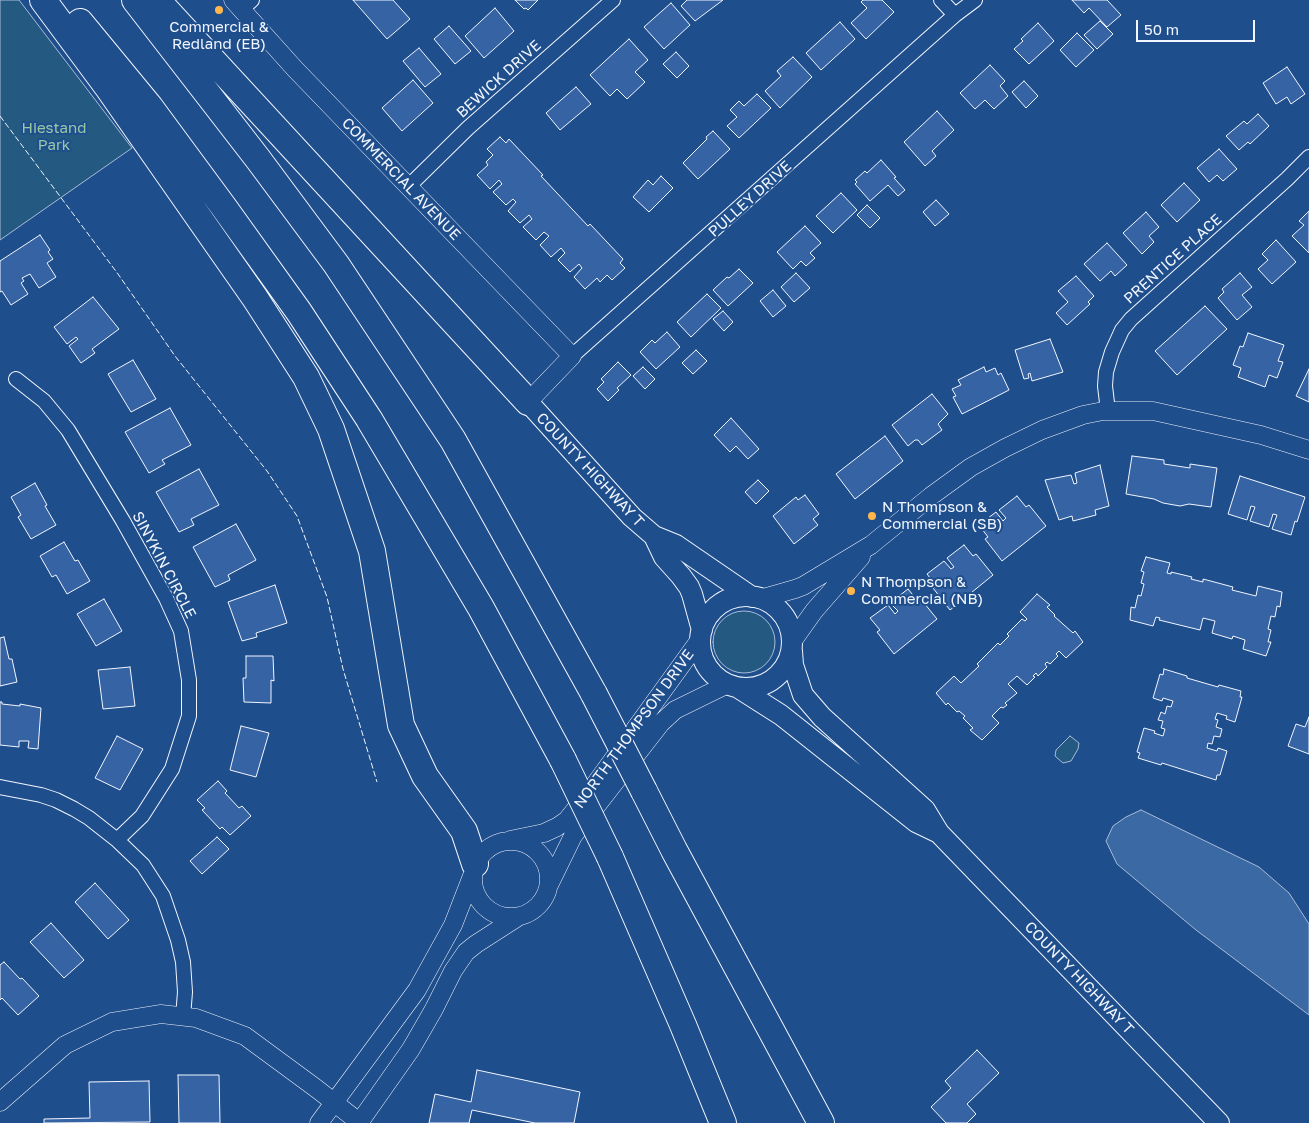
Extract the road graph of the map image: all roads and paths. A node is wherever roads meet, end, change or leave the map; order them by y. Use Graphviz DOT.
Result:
graph roads {
  1 [pos="43,0"];
  2 [pos="62,0"];
  3 [pos="135,0"];
  4 [pos="157,0"];
  5 [pos="613,0"];
  6 [pos="941,0"];
  7 [pos="975,0"];
  8 [pos="242,3"];
  9 [pos="955,15"];
  10 [pos="1309,157"];
  11 [pos="408,186"];
  12 [pos="572,356"];
  13 [pos="16,379"];
  14 [pos="528,402"];
  15 [pos="1108,411"];
  16 [pos="1309,450"];
  17 [pos="654,536"];
  18 [pos="871,545"];
  19 [pos="756,598"];
  20 [pos="702,634"];
  21 [pos="792,646"];
  22 [pos="733,686"];
  23 [pos="0,787"];
  24 [pos="939,833"];
  25 [pos="117,840"];
  26 [pos="510,840"];
  27 [pos="474,870"];
  28 [pos="549,885"];
  29 [pos="518,917"];
  30 [pos="182,1017"];
  31 [pos="0,1102"];
  32 [pos="335,1103"];
  33 [pos="319,1123"];
  34 [pos="359,1123"];
  35 [pos="723,1123"];
  36 [pos="821,1123"];
  37 [pos="1219,1123"];
  1 -- 27 [label="highway"];
  2 -- 35 [label="highway, bridge"];
  3 -- 36 [label="highway, bridge"];
  4 -- 14 [label="highway"];
  5 -- 11 [label="street, BEWICK DRIVE"];
  6 -- 9 [label="street"];
  7 -- 9 [label="street, PULLEY DRIVE"];
  8 -- 11 [label="street, COMMERCIAL AVENUE"];
  9 -- 12 [label="street, PULLEY DRIVE"];
  10 -- 15 [label="street, PRENTICE PLACE"];
  11 -- 12 [label="street, COMMERCIAL AVENUE"];
  12 -- 14 [label="street, PULLEY DRIVE"];
  13 -- 25 [label="street, SINYKIN CIRCLE"];
  14 -- 17 [label="main road, COUNTY HIGHWAY T"];
  15 -- 16 [label="street"];
  15 -- 18 [label="street"];
  17 -- 19 [label="main road, COUNTY HIGHWAY T"];
  17 -- 20 [label="main road, COUNTY HIGHWAY T"];
  18 -- 19 [label="street"];
  18 -- 21 [label="street"];
  19 -- 20 [label="main road"];
  19 -- 21 [label="main road"];
  20 -- 22 [label="main road"];
  20 -- 26 [label="street, NORTH THOMPSON DRIVE"];
  21 -- 22 [label="main road"];
  21 -- 24 [label="main road, COUNTY HIGHWAY T"];
  22 -- 24 [label="main road, COUNTY HIGHWAY T"];
  22 -- 28 [label="street, NORTH THOMPSON DRIVE"];
  23 -- 25 [label="street"];
  24 -- 37 [label="main road, COUNTY HIGHWAY T"];
  25 -- 30 [label="street"];
  26 -- 27 [label="street"];
  26 -- 28 [label="street"];
  27 -- 29 [label="street"];
  27 -- 32 [label="street"];
  28 -- 29 [label="street"];
  29 -- 34 [label="street"];
  30 -- 31 [label="street"];
  30 -- 32 [label="street"];
  32 -- 33 [label="street"];
  32 -- 34 [label="street"];
}
